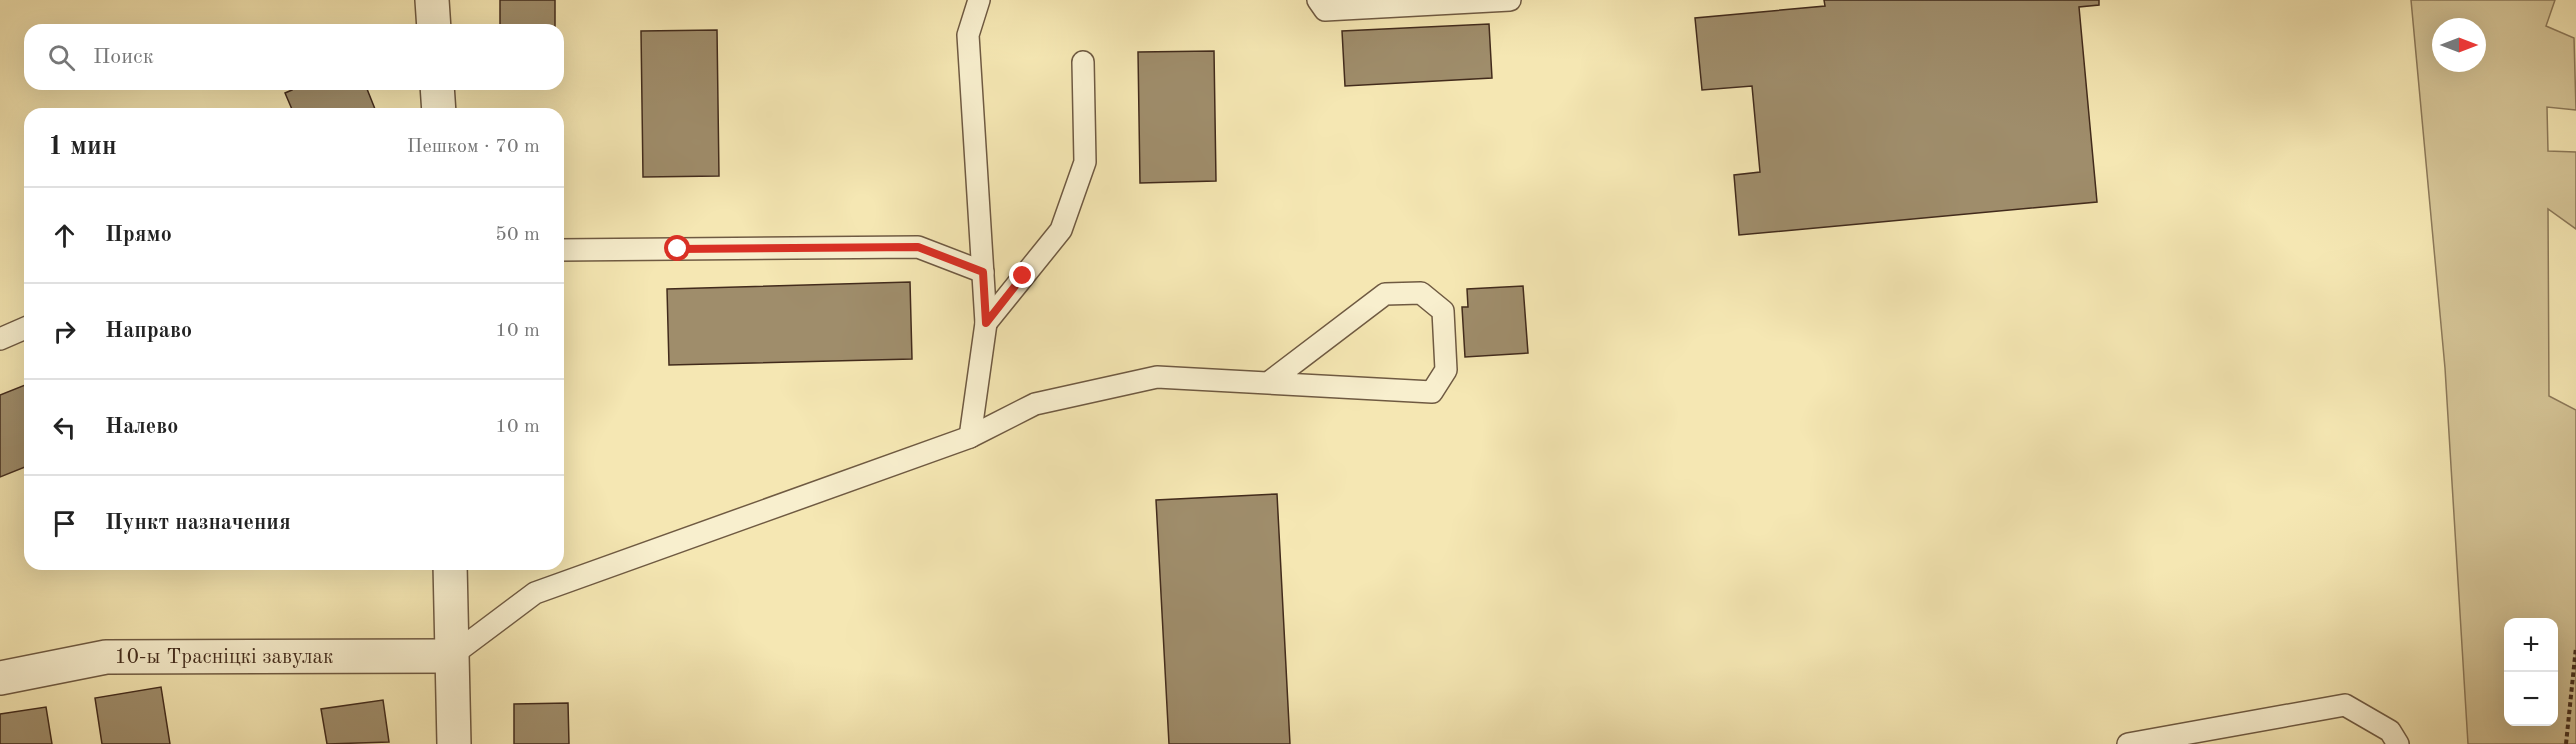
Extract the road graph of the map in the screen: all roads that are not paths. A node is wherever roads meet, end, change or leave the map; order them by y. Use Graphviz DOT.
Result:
graph roads {
  1 [pos="432,0"];
  2 [pos="978,0"];
  3 [pos="1318,0"];
  4 [pos="1510,0"];
  5 [pos="434,24"];
  6 [pos="1083,62"];
  7 [pos="437,90"];
  8 [pos="439,108"];
  9 [pos="564,250"];
  10 [pos="983,272"];
  11 [pos="986,323"];
  12 [pos="24,329"];
  13 [pos="0,339"];
  14 [pos="1268,383"];
  15 [pos="970,436"];
  16 [pos="450,570"];
  17 [pos="450,656"];
  18 [pos="0,678"];
  19 [pos="454,744"];
  20 [pos="2128,744"];
  21 [pos="2398,744"];
  1 -- 5 [label="street"];
  2 -- 10 [label="lane"];
  3 -- 4 [label="lane"];
  6 -- 11 [label="lane"];
  7 -- 8 [label="street"];
  9 -- 10 [label="lane"];
  10 -- 11 [label="lane"];
  11 -- 15 [label="lane"];
  12 -- 13 [label="lane"];
  14 -- 14 [label="lane"];
  14 -- 15 [label="lane"];
  15 -- 17 [label="lane"];
  16 -- 17 [label="street"];
  17 -- 18 [label="street, 10-ы Трасніцкі завулак"];
  17 -- 19 [label="street"];
  20 -- 21 [label="lane"];
}
